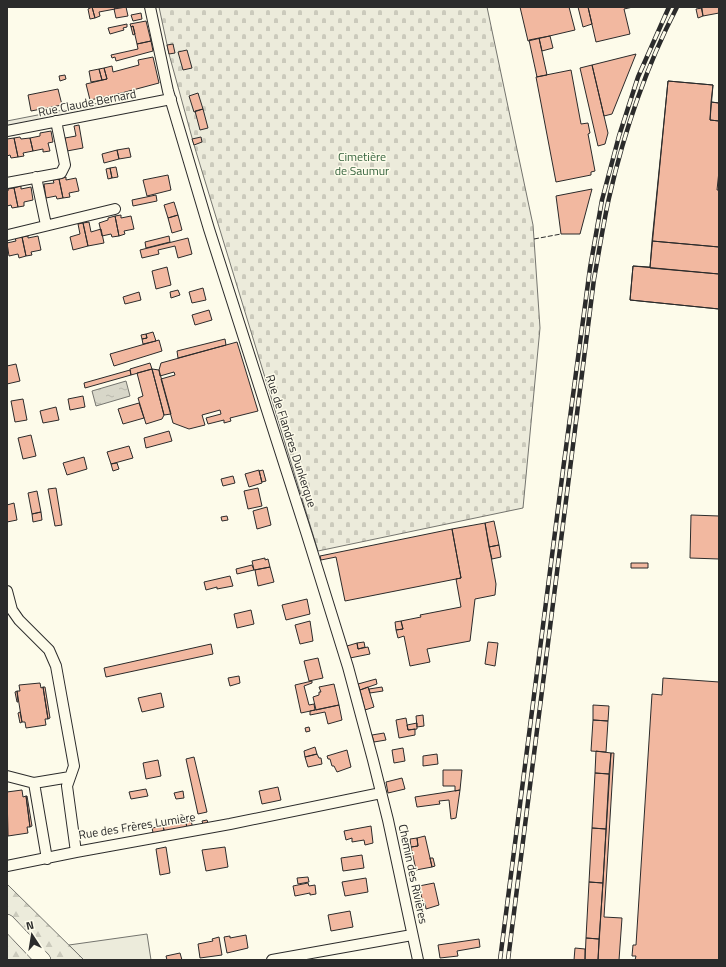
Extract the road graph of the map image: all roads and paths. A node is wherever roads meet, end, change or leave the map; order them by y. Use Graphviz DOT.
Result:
graph roads {
  1 [pos="150,7"];
  2 [pos="171,99"];
  3 [pos="56,122"];
  4 [pos="7,131"];
  5 [pos="36,177"];
  6 [pos="7,183"];
  7 [pos="115,209"];
  8 [pos="46,226"];
  9 [pos="8,235"];
  10 [pos="7,591"];
  11 [pos="7,776"];
  12 [pos="70,777"];
  13 [pos="34,783"];
  14 [pos="381,793"];
  15 [pos="76,852"];
  16 [pos="47,859"];
  17 [pos="7,866"];
  18 [pos="7,922"];
  19 [pos="412,934"];
  20 [pos="43,960"];
  21 [pos="272,960"];
  22 [pos="418,960"];
  1 -- 2 [label="street, Rue de Flandres Dunkerque"];
  2 -- 3 [label="street, Rue Claude Bernard"];
  2 -- 14 [label="street, Rue de Flandres Dunkerque"];
  3 -- 4 [label="street, Rue Claude Bernard"];
  3 -- 5 [label="street"];
  5 -- 6 [label="street"];
  5 -- 8 [label="street"];
  7 -- 8 [label="street"];
  8 -- 9 [label="street"];
  10 -- 12 [label="street, Rue des Frères Lumière"];
  11 -- 13 [label="street"];
  12 -- 13 [label="street"];
  12 -- 15 [label="street, Rue des Frères Lumière"];
  13 -- 16 [label="street"];
  14 -- 15 [label="street, Rue des Frères Lumière"];
  14 -- 19 [label="street, Chemin des Rivières"];
  15 -- 16 [label="street"];
  16 -- 17 [label="street"];
  18 -- 20 [label="main road"];
  19 -- 21 [label="street"];
  19 -- 22 [label="street, Chemin des Rivières"];
}
